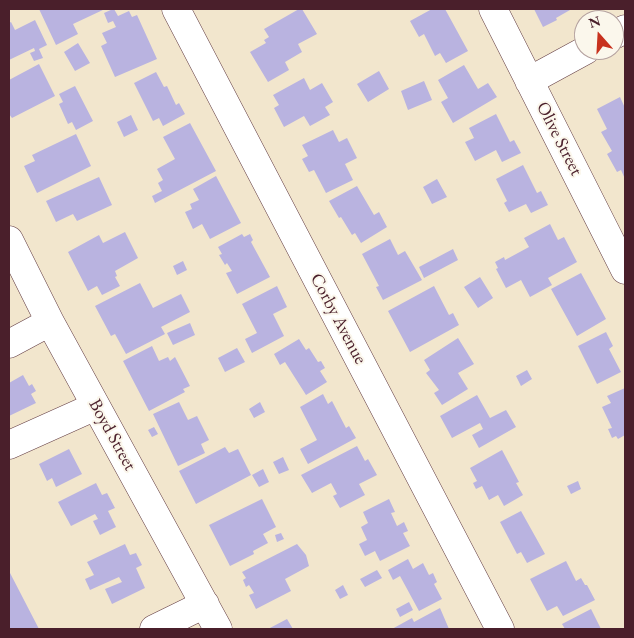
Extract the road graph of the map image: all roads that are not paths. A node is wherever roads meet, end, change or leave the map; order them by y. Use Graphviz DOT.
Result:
graph roads {
  1 [pos="176,9"];
  2 [pos="493,9"];
  3 [pos="574,57"];
  4 [pos="529,81"];
  5 [pos="9,240"];
  6 [pos="625,270"];
  7 [pos="50,322"];
  8 [pos="9,344"];
  9 [pos="96,406"];
  10 [pos="9,445"];
  11 [pos="205,604"];
  12 [pos="154,629"];
  13 [pos="218,629"];
  14 [pos="500,629"];
  1 -- 14 [label="street, Corby Avenue"];
  2 -- 4 [label="street, Olive Street"];
  3 -- 4 [label="street"];
  4 -- 6 [label="street, Olive Street"];
  5 -- 7 [label="street, Boyd Street"];
  7 -- 8 [label="street"];
  7 -- 9 [label="street, Boyd Street"];
  9 -- 10 [label="street"];
  9 -- 11 [label="street, Boyd Street"];
  11 -- 12 [label="street"];
  11 -- 13 [label="street, Boyd Street"];
}
